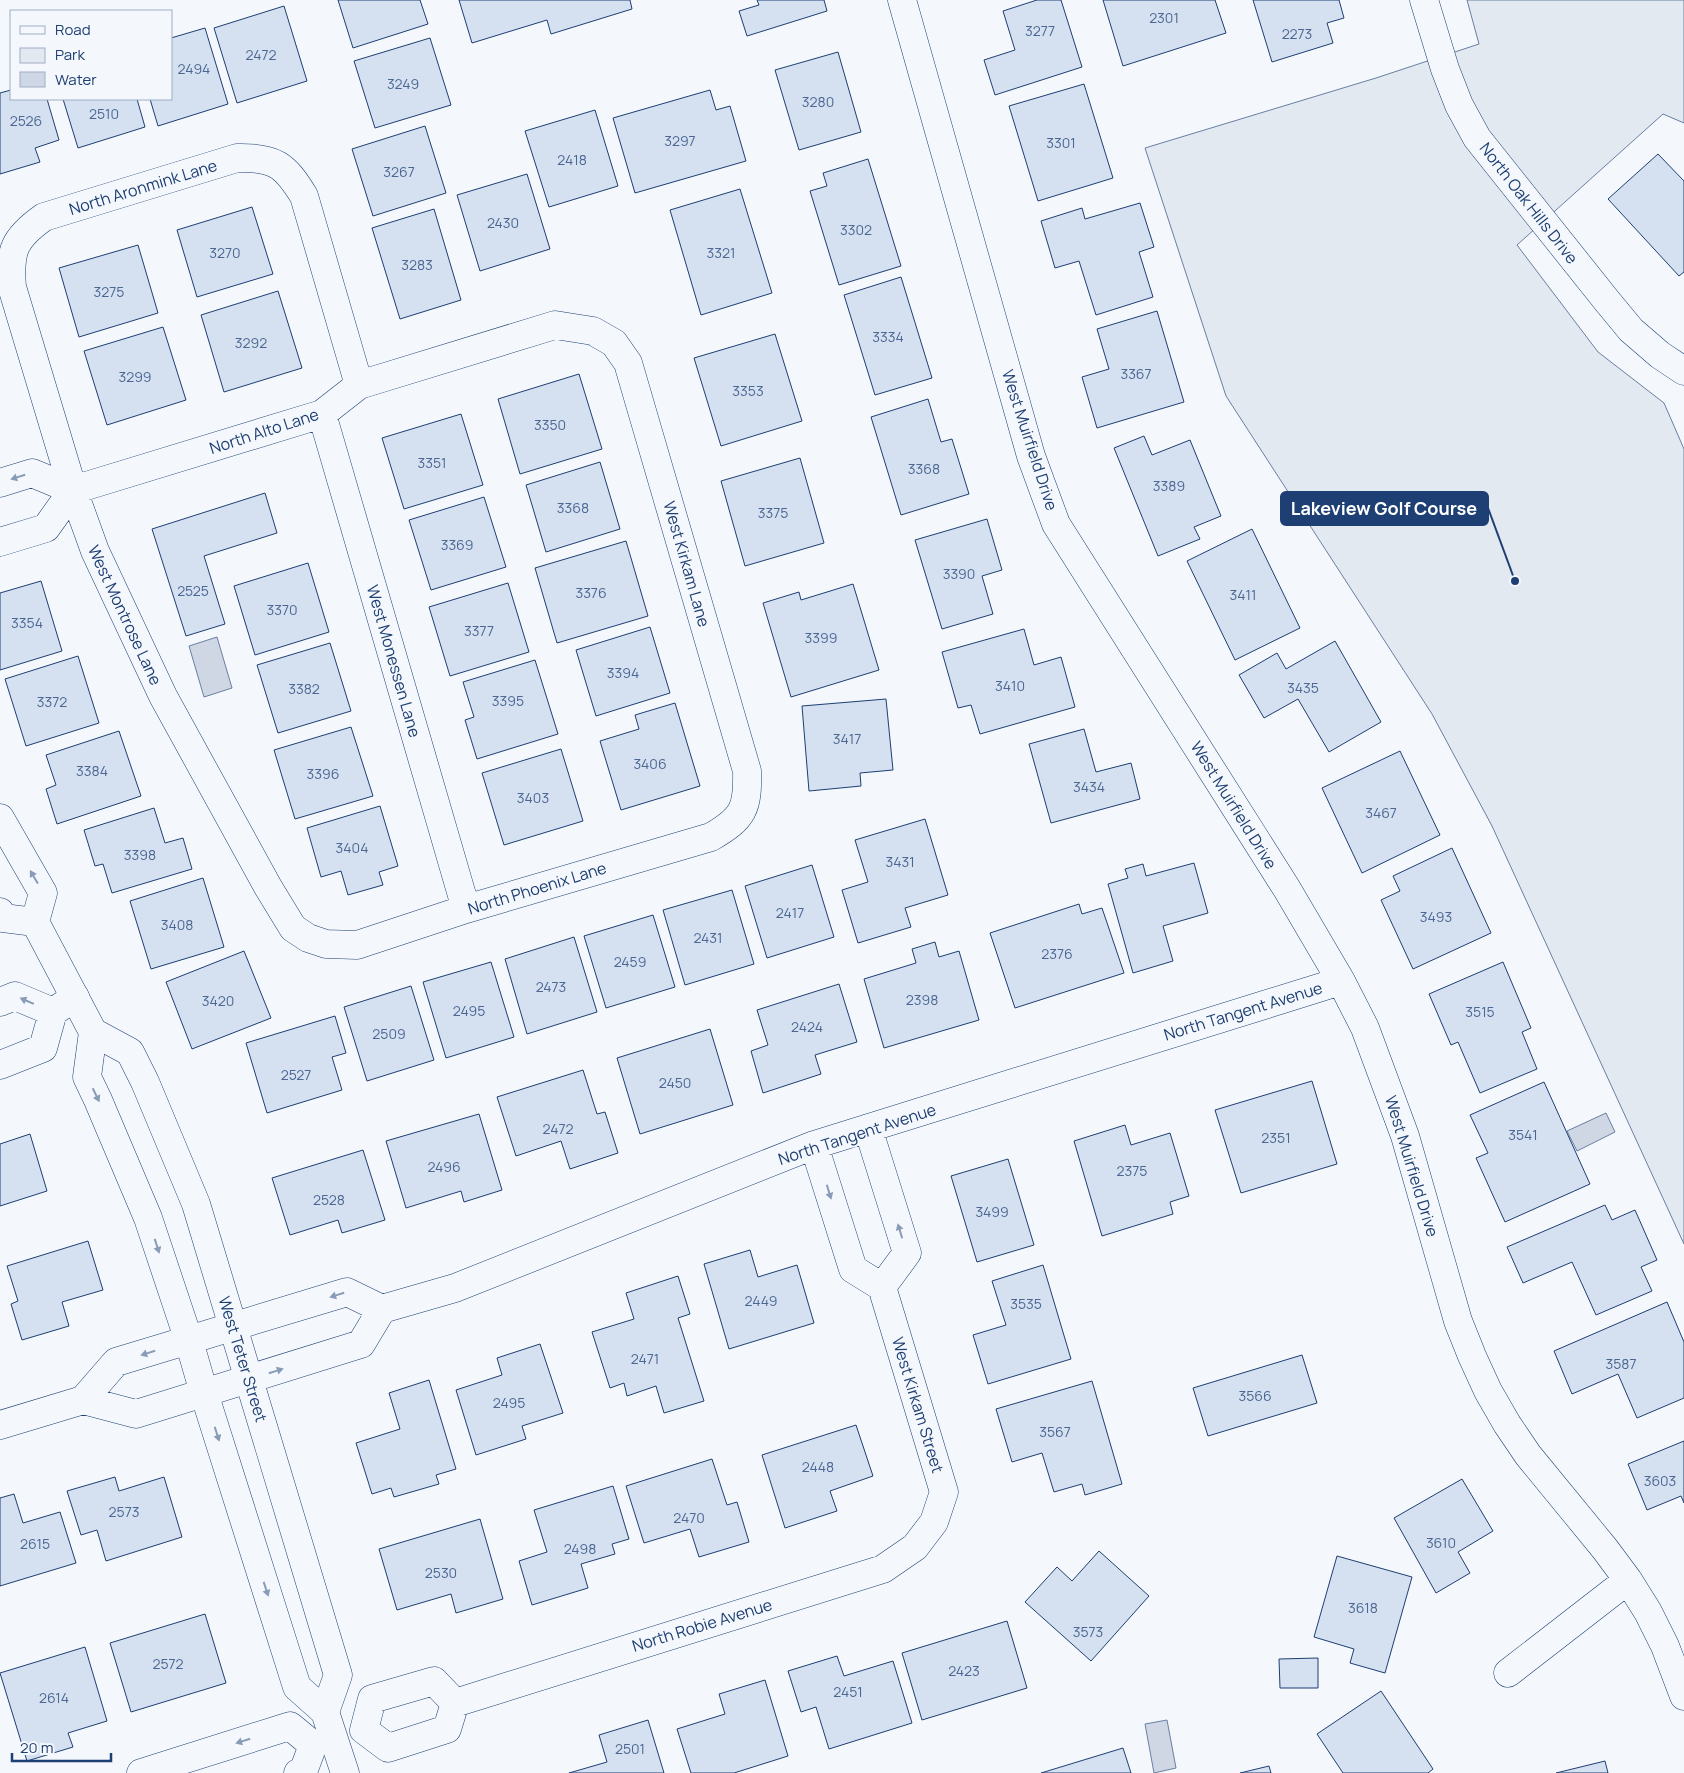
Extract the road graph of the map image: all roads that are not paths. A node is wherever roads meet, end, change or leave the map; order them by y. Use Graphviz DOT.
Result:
graph roads {
  1 [pos="902,0"];
  2 [pos="1424,0"];
  3 [pos="17,243"];
  4 [pos="592,331"];
  5 [pos="1684,371"];
  6 [pos="359,385"];
  7 [pos="322,414"];
  8 [pos="0,483"];
  9 [pos="73,490"];
  10 [pos="0,542"];
  11 [pos="742,813"];
  12 [pos="0,818"];
  13 [pos="466,909"];
  14 [pos="0,912"];
  15 [pos="35,922"];
  16 [pos="326,944"];
  17 [pos="1341,980"];
  18 [pos="0,1002"];
  19 [pos="64,1004"];
  20 [pos="94,1032"];
  21 [pos="0,1065"];
  22 [pos="868,1128"];
  23 [pos="814,1145"];
  24 [pos="882,1287"];
  25 [pos="382,1309"];
  26 [pos="234,1327"];
  27 [pos="189,1341"];
  28 [pos="249,1379"];
  29 [pos="204,1393"];
  30 [pos="83,1400"];
  31 [pos="0,1425"];
  32 [pos="934,1522"];
  33 [pos="1628,1580"];
  34 [pos="1508,1673"];
  35 [pos="1684,1696"];
  36 [pos="455,1703"];
  37 [pos="325,1712"];
  38 [pos="364,1730"];
  39 [pos="324,1742"];
  40 [pos="141,1773"];
  41 [pos="298,1773"];
  42 [pos="345,1773"];
  1 -- 17 [label="street, West Muirfield Drive"];
  2 -- 5 [label="street, North Oak Hills Drive"];
  3 -- 6 [label="street, North Aronmink Lane"];
  3 -- 9 [label="street, West Montrose Lane"];
  4 -- 6 [label="street, North Alto Lane"];
  4 -- 11 [label="street, West Kirkam Lane"];
  6 -- 7 [label="street, North Alto Lane"];
  7 -- 9 [label="street, North Alto Lane"];
  7 -- 13 [label="street, West Monessen Lane"];
  9 -- 8 [label="street, one-way"];
  9 -- 10 [label="street"];
  9 -- 16 [label="street, West Montrose Lane"];
  11 -- 13 [label="street, North Phoenix Lane"];
  15 -- 12 [label="street, one-way"];
  13 -- 16 [label="street, North Phoenix Lane"];
  14 -- 15 [label="street"];
  15 -- 19 [label="street"];
  17 -- 22 [label="street, North Tangent Avenue"];
  17 -- 33 [label="street, West Muirfield Drive"];
  19 -- 18 [label="street, one-way"];
  19 -- 20 [label="street"];
  19 -- 21 [label="street"];
  20 -- 26 [label="street, West Teter Street"];
  20 -- 27 [label="street, one-way"];
  22 -- 23 [label="street, North Tangent Avenue"];
  24 -- 22 [label="street, one-way"];
  23 -- 24 [label="street, one-way"];
  23 -- 25 [label="street, North Tangent Avenue"];
  24 -- 32 [label="street, West Kirkam Street"];
  25 -- 26 [label="street, one-way"];
  28 -- 25 [label="street, one-way"];
  26 -- 27 [label="street"];
  26 -- 28 [label="street, West Teter Street"];
  27 -- 29 [label="street"];
  27 -- 30 [label="street, one-way"];
  28 -- 29 [label="street"];
  28 -- 37 [label="street, West Teter Street"];
  29 -- 30 [label="street"];
  29 -- 37 [label="street, one-way"];
  30 -- 31 [label="street"];
  32 -- 36 [label="street, North Robie Avenue"];
  33 -- 34 [label="street"];
  33 -- 35 [label="street, West Muirfield Drive"];
  36 -- 38 [label="street"];
  36 -- 38 [label="street"];
  37 -- 39 [label="street"];
  38 -- 39 [label="street"];
  39 -- 40 [label="street, one-way"];
  39 -- 41 [label="street"];
  39 -- 42 [label="street"];
}
